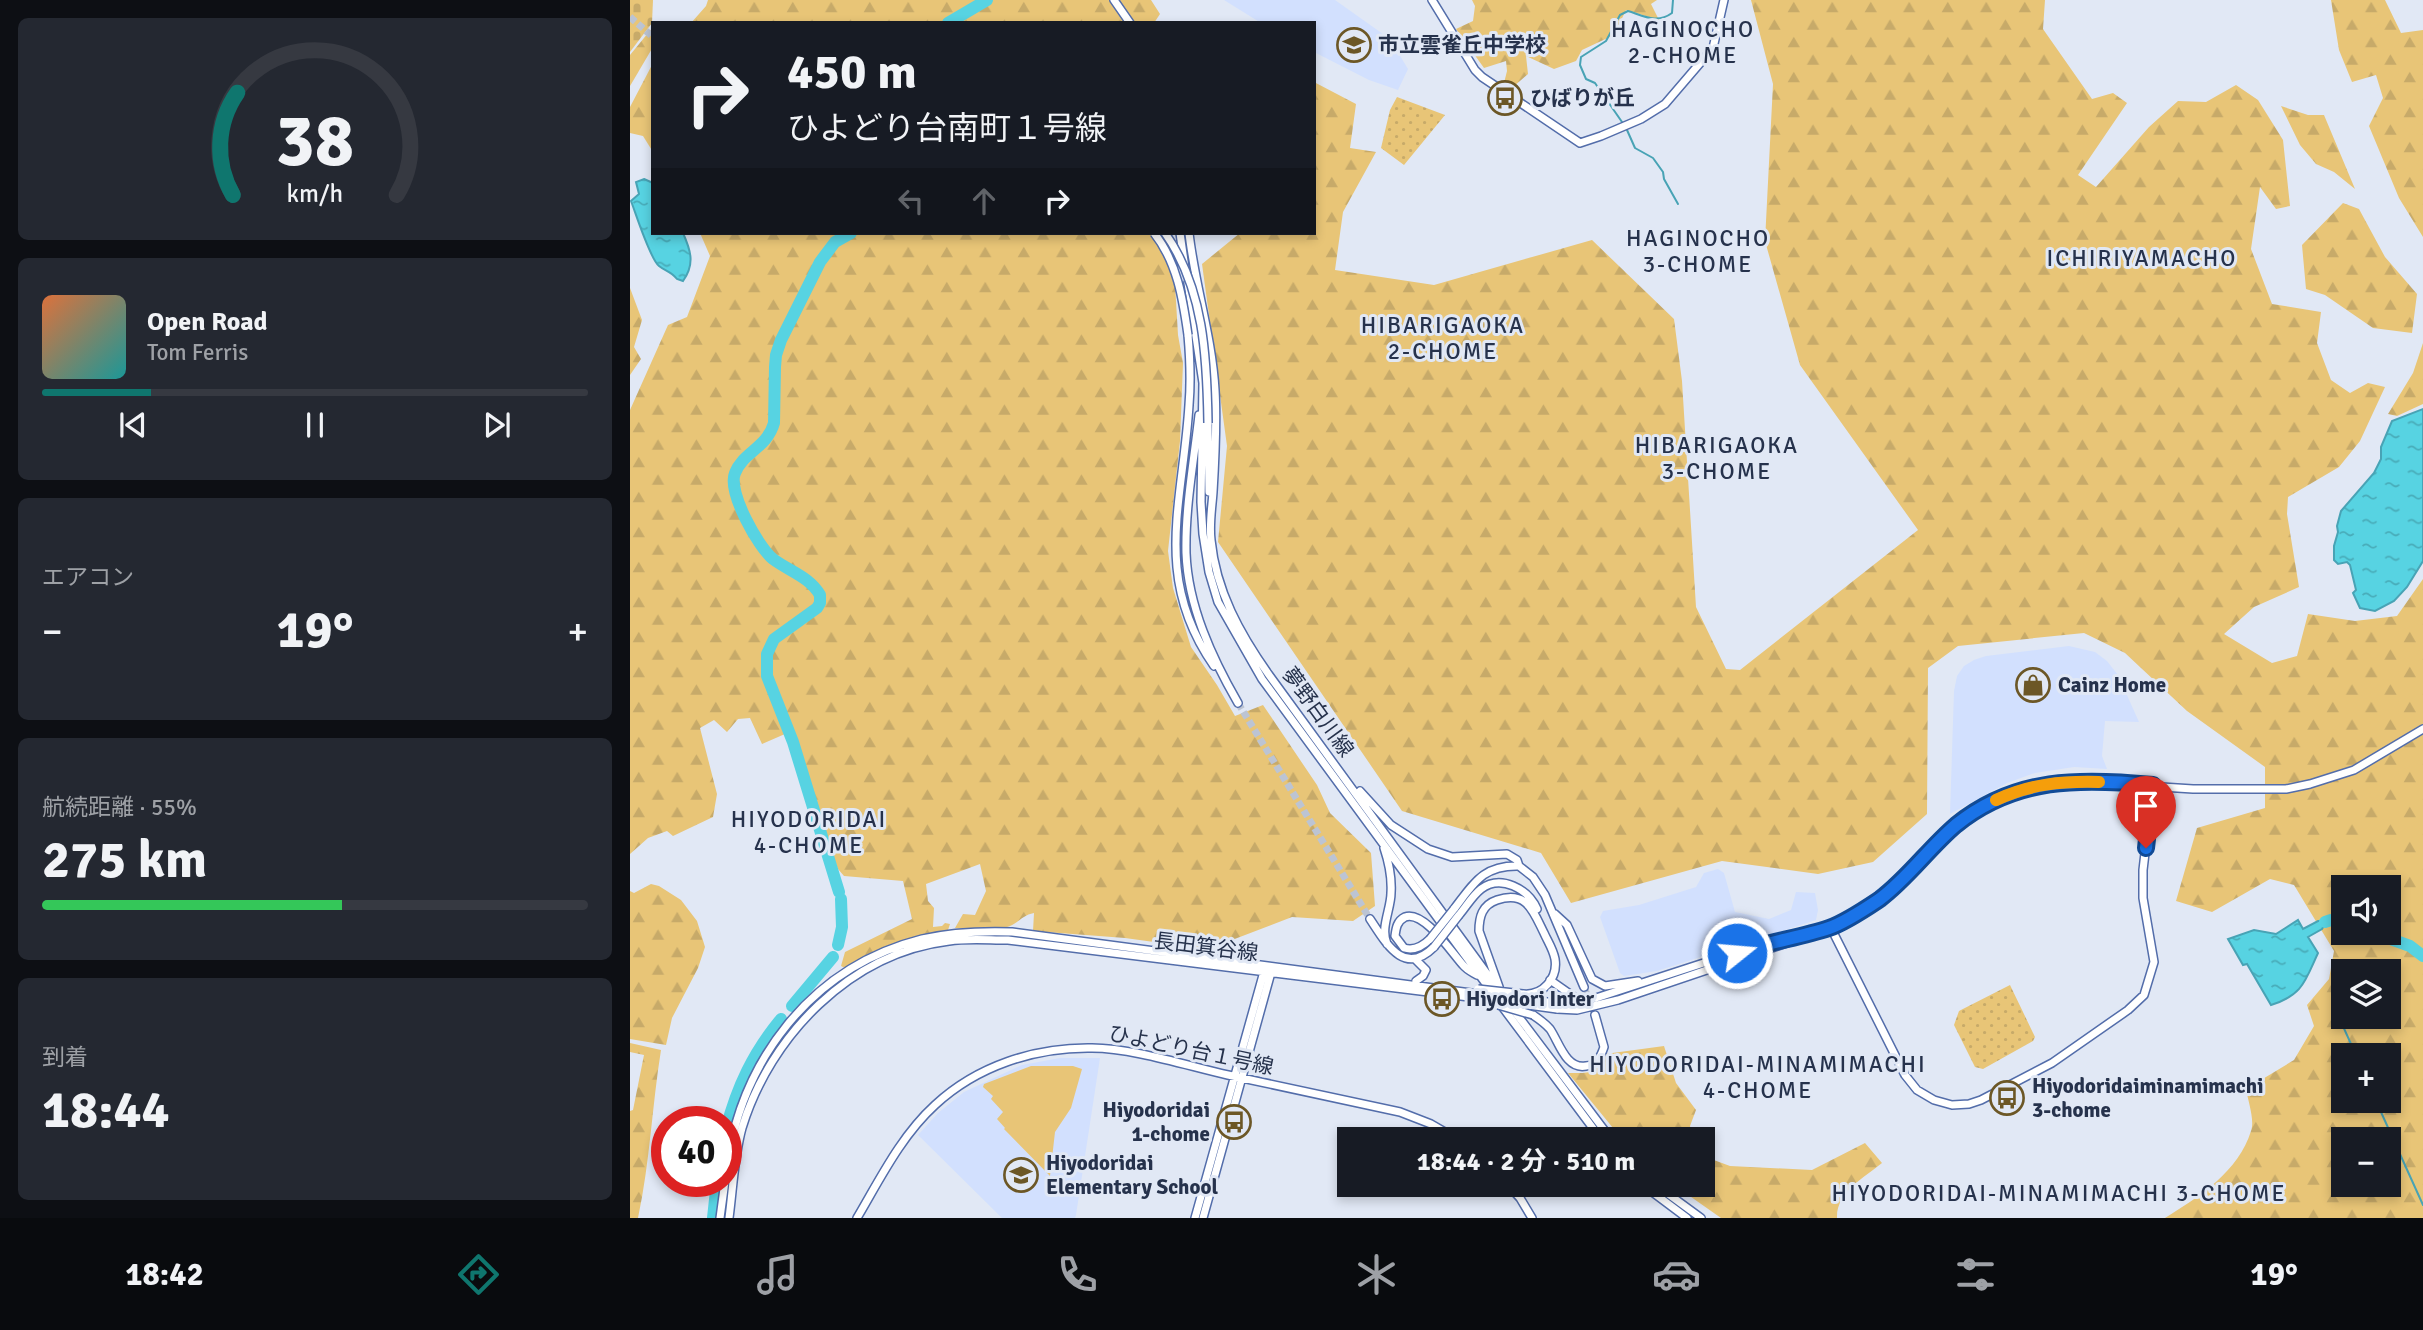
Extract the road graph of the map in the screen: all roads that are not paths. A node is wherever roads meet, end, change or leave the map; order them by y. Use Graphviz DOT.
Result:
graph roads {
  1 [pos="1114,0"];
  2 [pos="1432,0"];
  3 [pos="1724,0"];
  4 [pos="1129,21"];
  5 [pos="1155,235"];
  6 [pos="1166,235"];
  7 [pos="1180,235"];
  8 [pos="1189,235"];
  9 [pos="1196,341"];
  10 [pos="1207,536"];
  11 [pos="1227,684"];
  12 [pos="1238,703"];
  13 [pos="2423,729"];
  14 [pos="1331,759"];
  15 [pos="2153,785"];
  16 [pos="1381,840"];
  17 [pos="1519,866"];
  18 [pos="1552,911"];
  19 [pos="1456,912"];
  20 [pos="1370,919"];
  21 [pos="1830,928"];
  22 [pos="1387,944"];
  23 [pos="1550,946"];
  24 [pos="1415,959"];
  25 [pos="1269,969"];
  26 [pos="1353,976"];
  27 [pos="1670,976"];
  28 [pos="1481,977"];
  29 [pos="1550,980"];
  30 [pos="1416,981"];
  31 [pos="1584,987"];
  32 [pos="1478,993"];
  33 [pos="1502,994"];
  34 [pos="1618,1000"];
  35 [pos="1579,1001"];
  36 [pos="1556,1006"];
  37 [pos="1595,1014"];
  38 [pos="1240,1077"];
  39 [pos="741,1106"];
  40 [pos="1436,1127"];
  41 [pos="1592,1127"];
  42 [pos="1602,1127"];
  43 [pos="723,1197"];
  44 [pos="1519,1197"];
  45 [pos="1659,1197"];
  46 [pos="1672,1197"];
  47 [pos="720,1218"];
  48 [pos="729,1218"];
  49 [pos="857,1218"];
  50 [pos="1195,1218"];
  51 [pos="1203,1218"];
  52 [pos="1532,1218"];
  53 [pos="1687,1218"];
  54 [pos="1701,1218"];
  1 -- 4 [label="street"];
  2 -- 3 [label="street"];
  5 -- 11 [label="street, bridge"];
  6 -- 10 [label="street, bridge"];
  7 -- 9 [label="street, 夢野白川線"];
  8 -- 10 [label="street, 夢野白川線"];
  9 -- 10 [label="street, 夢野白川線"];
  9 -- 11 [label="street"];
  10 -- 14 [label="street, 夢野白川線"];
  10 -- 16 [label="street, 夢野白川線"];
  11 -- 12 [label="street"];
  13 -- 15 [label="street, 長田箕谷線"];
  14 -- 17 [label="street"];
  14 -- 33 [label="street, 夢野白川線"];
  15 -- 21 [label="street, 長田箕谷線"];
  15 -- 21 [label="street"];
  16 -- 22 [label="street"];
  16 -- 28 [label="street, 夢野白川線"];
  17 -- 18 [label="street"];
  17 -- 19 [label="street"];
  18 -- 27 [label="street"];
  18 -- 31 [label="street"];
  19 -- 23 [label="street"];
  19 -- 24 [label="street, bridge"];
  19 -- 28 [label="street, bridge"];
  20 -- 22 [label="street"];
  21 -- 27 [label="street, 長田箕谷線"];
  21 -- 34 [label="street, 長田箕谷線"];
  22 -- 24 [label="street"];
  23 -- 29 [label="street"];
  23 -- 33 [label="street"];
  24 -- 30 [label="street"];
  25 -- 26 [label="street, 長田箕谷線"];
  25 -- 32 [label="street, 長田箕谷線"];
  25 -- 38 [label="street"];
  25 -- 39 [label="street, 長田箕谷線"];
  25 -- 48 [label="street, 長田箕谷線"];
  26 -- 30 [label="street"];
  26 -- 32 [label="street, 長田箕谷線"];
  27 -- 35 [label="street, 長田箕谷線"];
  28 -- 41 [label="street, 夢野白川線"];
  29 -- 32 [label="street, bridge"];
  29 -- 35 [label="street"];
  30 -- 32 [label="street"];
  32 -- 36 [label="street, 長田箕谷線, bridge"];
  32 -- 37 [label="street, bridge"];
  33 -- 42 [label="street, 夢野白川線"];
  34 -- 35 [label="street"];
  34 -- 36 [label="street, 長田箕谷線"];
  35 -- 36 [label="street, 長田箕谷線"];
  38 -- 40 [label="street, ひよどり台１号線"];
  38 -- 49 [label="street, ひよどり台１号線"];
  38 -- 50 [label="street"];
  38 -- 51 [label="street"];
  43 -- 47 [label="street"];
  44 -- 52 [label="street"];
  45 -- 53 [label="street"];
  46 -- 54 [label="street"];
}
